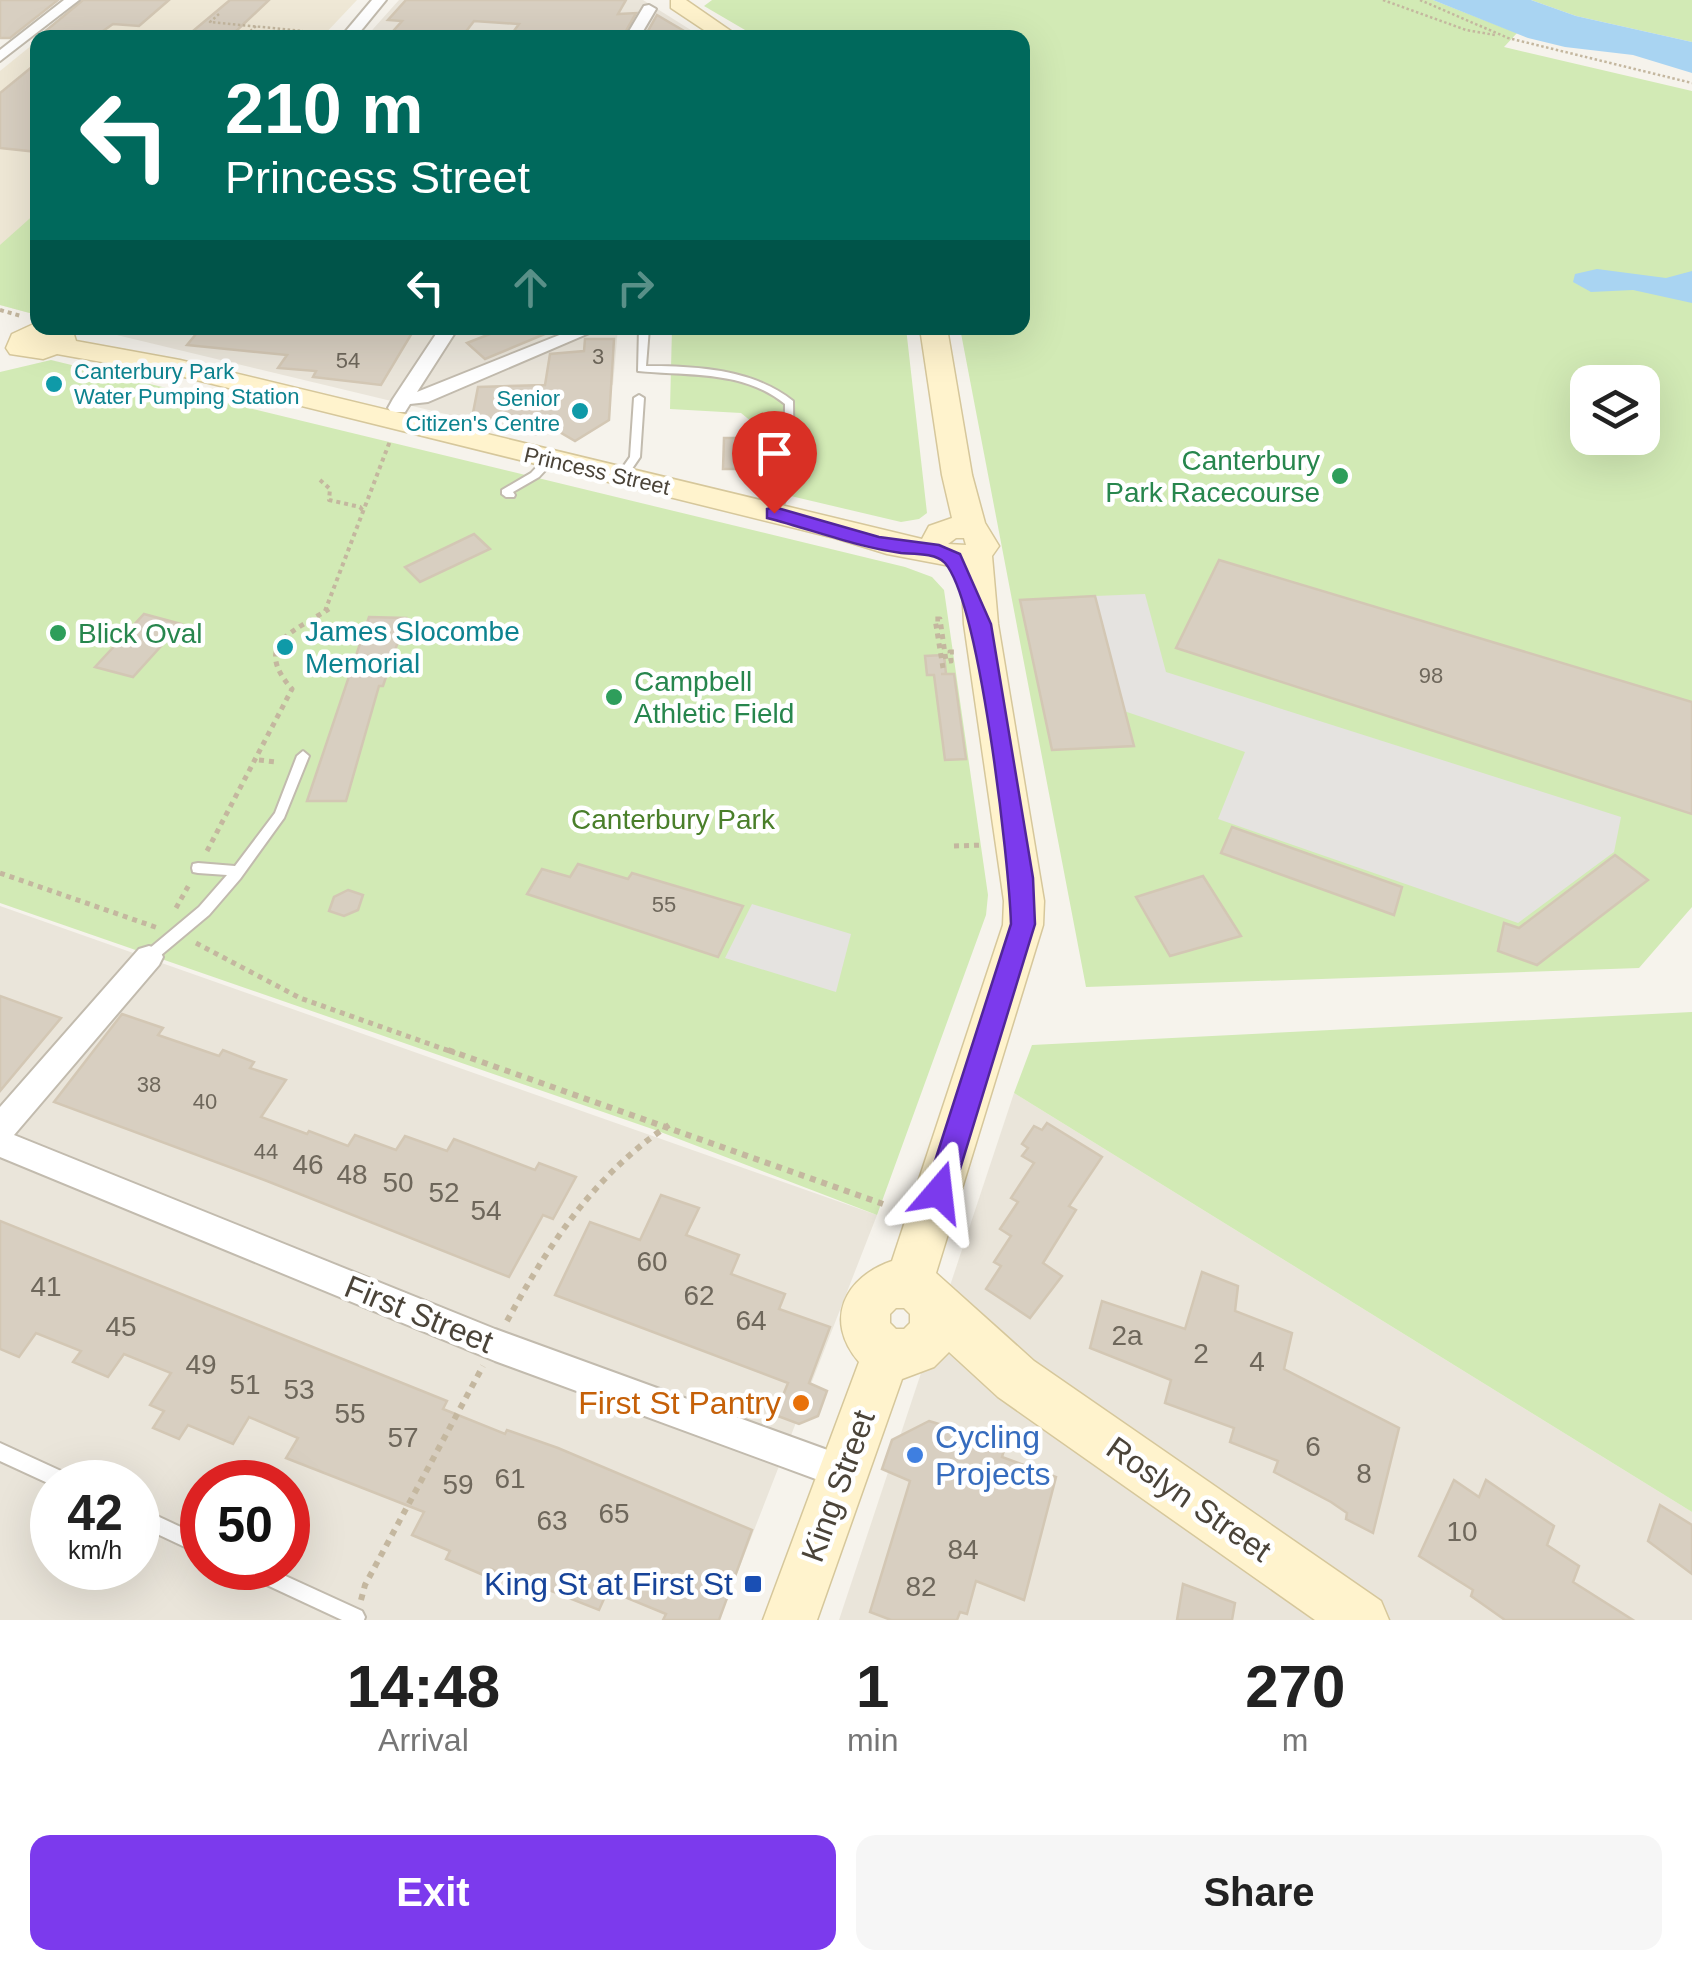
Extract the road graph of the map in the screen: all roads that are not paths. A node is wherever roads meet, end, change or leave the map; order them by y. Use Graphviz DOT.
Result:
graph roads {
  1 [pos="72,0"];
  2 [pos="379,0"];
  3 [pos="670,3"];
  4 [pos="34,30"];
  5 [pos="354,30"];
  6 [pos="641,30"];
  7 [pos="718,30"];
  8 [pos="30,33"];
  9 [pos="0,57"];
  10 [pos="445,335"];
  11 [pos="575,335"];
  12 [pos="643,335"];
  13 [pos="935,335"];
  14 [pos="66,336"];
  15 [pos="12,342"];
  16 [pos="639,398"];
  17 [pos="394,421"];
  18 [pos="549,460"];
  19 [pos="621,477"];
  20 [pos="510,496"];
  21 [pos="774,513"];
  22 [pos="954,543"];
  23 [pos="303,756"];
  24 [pos="198,868"];
  25 [pos="237,871"];
  26 [pos="149,956"];
  27 [pos="0,1129"];
  28 [pos="0,1143"];
  29 [pos="914,1321"];
  30 [pos="0,1452"];
  31 [pos="30,1466"];
  32 [pos="843,1472"];
  33 [pos="296,1590"];
  34 [pos="355,1618"];
  35 [pos="790,1620"];
  36 [pos="1362,1620"];
  1 -- 4 [label="street"];
  2 -- 5 [label="street"];
  3 -- 6 [label="street"];
  3 -- 7 [label="main road"];
  8 -- 9 [label="street"];
  10 -- 17 [label="street"];
  11 -- 17 [label="street"];
  12 -- 21 [label="lane"];
  13 -- 22 [label="main road, King Street"];
  14 -- 15 [label="main road, Princess Street"];
  14 -- 17 [label="main road, Princess Street"];
  16 -- 19 [label="lane"];
  17 -- 18 [label="main road, Princess Street"];
  18 -- 19 [label="main road, Princess Street"];
  18 -- 20 [label="lane"];
  19 -- 21 [label="main road, Princess Street"];
  21 -- 22 [label="main road, Princess Street"];
  22 -- 29 [label="main road, King Street"];
  23 -- 25 [label="lane"];
  24 -- 25 [label="lane"];
  25 -- 26 [label="lane"];
  26 -- 27 [label="street"];
  28 -- 32 [label="street, First Street"];
  29 -- 32 [label="main road, King Street"];
  29 -- 36 [label="main road, Roslyn Street"];
  30 -- 31 [label="lane"];
  32 -- 35 [label="main road, King Street"];
  33 -- 34 [label="lane"];
}
